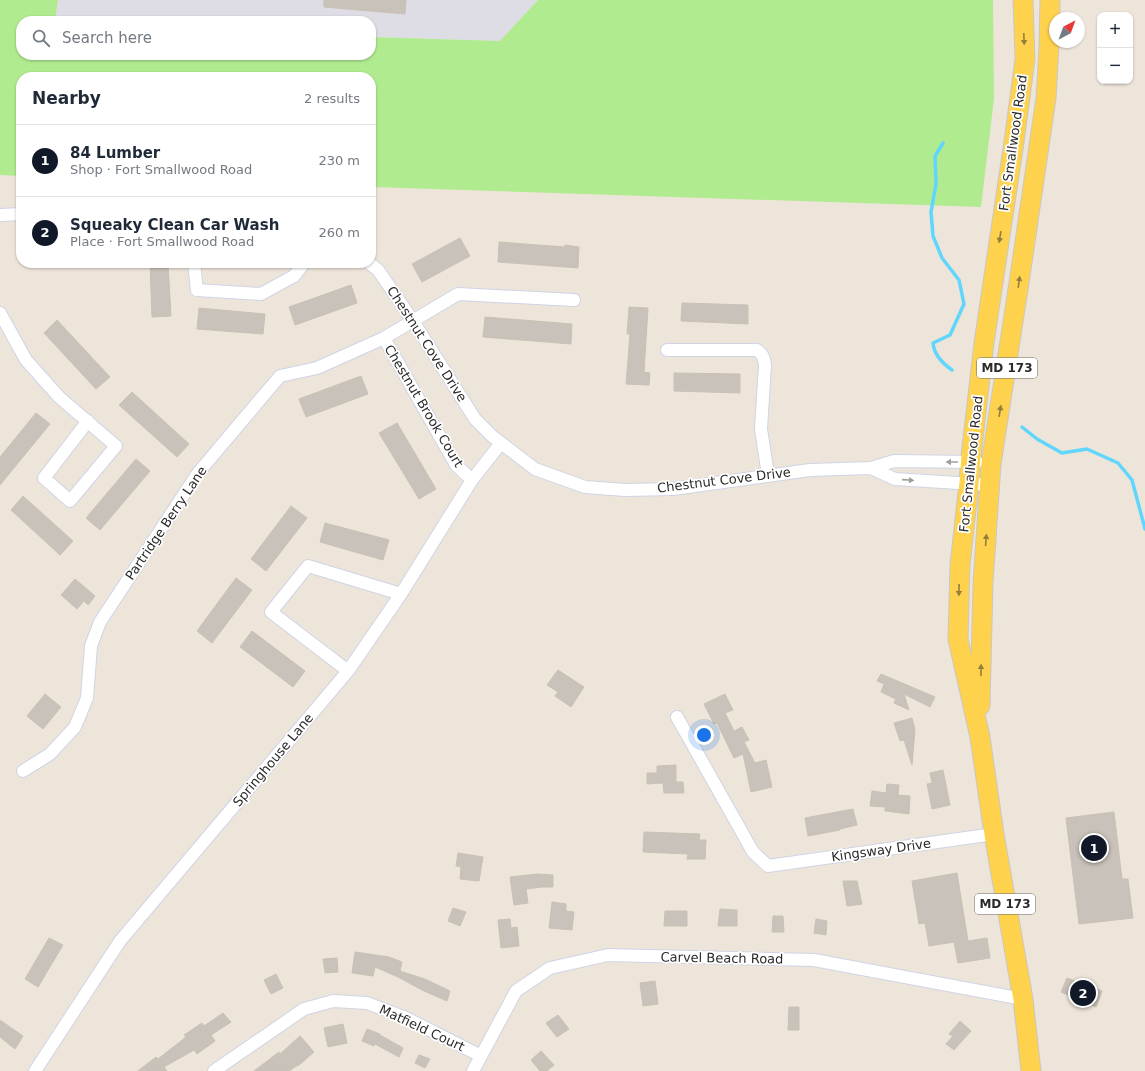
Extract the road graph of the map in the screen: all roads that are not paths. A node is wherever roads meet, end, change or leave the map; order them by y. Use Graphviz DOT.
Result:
graph roads {
  1 [pos="1023,0"];
  2 [pos="1050,0"];
  3 [pos="16,214"];
  4 [pos="0,215"];
  5 [pos="195,268"];
  6 [pos="300,268"];
  7 [pos="375,268"];
  8 [pos="574,300"];
  9 [pos="0,313"];
  10 [pos="413,321"];
  11 [pos="384,338"];
  12 [pos="667,350"];
  13 [pos="88,421"];
  14 [pos="501,443"];
  15 [pos="970,462"];
  16 [pos="991,464"];
  17 [pos="872,468"];
  18 [pos="768,475"];
  19 [pos="472,480"];
  20 [pos="969,484"];
  21 [pos="990,485"];
  22 [pos="401,594"];
  23 [pos="348,671"];
  24 [pos="677,717"];
  25 [pos="980,737"];
  26 [pos="23,771"];
  27 [pos="994,834"];
  28 [pos="1022,999"];
  29 [pos="481,1056"];
  30 [pos="35,1071"];
  31 [pos="214,1071"];
  32 [pos="473,1071"];
  33 [pos="1031,1071"];
  1 -- 15 [label="main road, Fort Smallwood Road / MD 173, one-way"];
  16 -- 2 [label="main road, Fort Smallwood Road / MD 173, one-way"];
  3 -- 4 [label="street"];
  5 -- 6 [label="street"];
  7 -- 10 [label="street, Chestnut Cove Drive"];
  8 -- 10 [label="street, Chestnut Brook Court"];
  9 -- 13 [label="street"];
  10 -- 11 [label="street, Chestnut Brook Court"];
  10 -- 14 [label="street, Chestnut Cove Drive"];
  11 -- 19 [label="street, Chestnut Brook Court"];
  11 -- 26 [label="street, Partridge Berry Lane"];
  12 -- 18 [label="street"];
  13 -- 13 [label="street"];
  14 -- 18 [label="street, Chestnut Cove Drive"];
  14 -- 19 [label="street, Springhouse Lane"];
  15 -- 16 [label="street, Chestnut Cove Drive"];
  15 -- 17 [label="street, Chestnut Cove Drive, one-way"];
  15 -- 20 [label="main road, Fort Smallwood Road / MD 173"];
  16 -- 21 [label="main road, Fort Smallwood Road / MD 173"];
  17 -- 18 [label="street, Chestnut Cove Drive"];
  17 -- 20 [label="street, Chestnut Cove Drive, one-way"];
  19 -- 22 [label="street, Springhouse Lane"];
  20 -- 21 [label="street, Chestnut Cove Drive"];
  20 -- 25 [label="main road, Fort Smallwood Road / MD 173, one-way"];
  25 -- 21 [label="main road, Fort Smallwood Road / MD 173, one-way"];
  22 -- 23 [label="street, Springhouse Lane"];
  22 -- 23 [label="street"];
  23 -- 30 [label="street, Springhouse Lane"];
  24 -- 27 [label="street, Kingsway Drive"];
  25 -- 27 [label="main road, Fort Smallwood Road / MD 173"];
  27 -- 28 [label="main road, Fort Smallwood Road / MD 173"];
  28 -- 29 [label="street, Carvel Beach Road"];
  28 -- 33 [label="main road, Fort Smallwood Road / MD 173"];
  29 -- 31 [label="street, Matfield Court"];
  29 -- 32 [label="street, Carvel Beach Road"];
}
